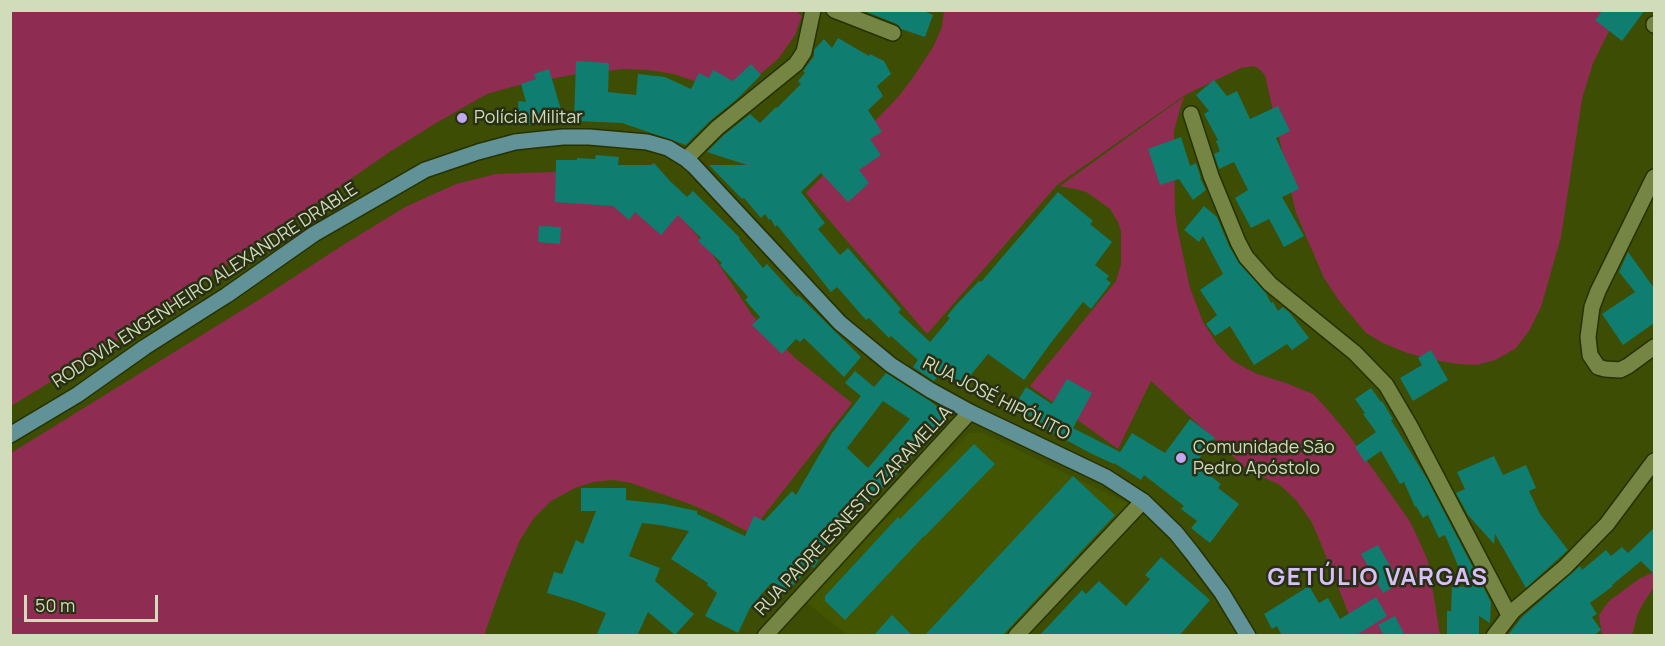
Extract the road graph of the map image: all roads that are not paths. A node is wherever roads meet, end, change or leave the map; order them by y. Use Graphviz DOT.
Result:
graph roads {
  1 [pos="834,10"];
  2 [pos="812,13"];
  3 [pos="893,33"];
  4 [pos="1191,114"];
  5 [pos="633,140"];
  6 [pos="686,159"];
  7 [pos="1654,177"];
  8 [pos="1654,347"];
  9 [pos="970,412"];
  10 [pos="10,435"];
  11 [pos="1654,461"];
  12 [pos="1143,501"];
  13 [pos="1509,615"];
  14 [pos="765,636"];
  15 [pos="1016,636"];
  16 [pos="1248,636"];
  17 [pos="1494,636"];
  1 -- 3 [label="street"];
  2 -- 6 [label="street"];
  4 -- 13 [label="street"];
  5 -- 6 [label="main road, RUA JOSÉ HIPÓLITO"];
  5 -- 10 [label="main road, RODOVIA ENGENHEIRO ALEXANDRE DRABLE"];
  6 -- 9 [label="main road, RUA JOSÉ HIPÓLITO"];
  7 -- 8 [label="street"];
  9 -- 12 [label="main road, RUA JOSÉ HIPÓLITO"];
  9 -- 14 [label="street, RUA PADRE ESNESTO ZARAMELLA"];
  11 -- 13 [label="street"];
  12 -- 15 [label="street"];
  12 -- 16 [label="main road, RUA JOSÉ HIPÓLITO"];
  13 -- 17 [label="street"];
}
